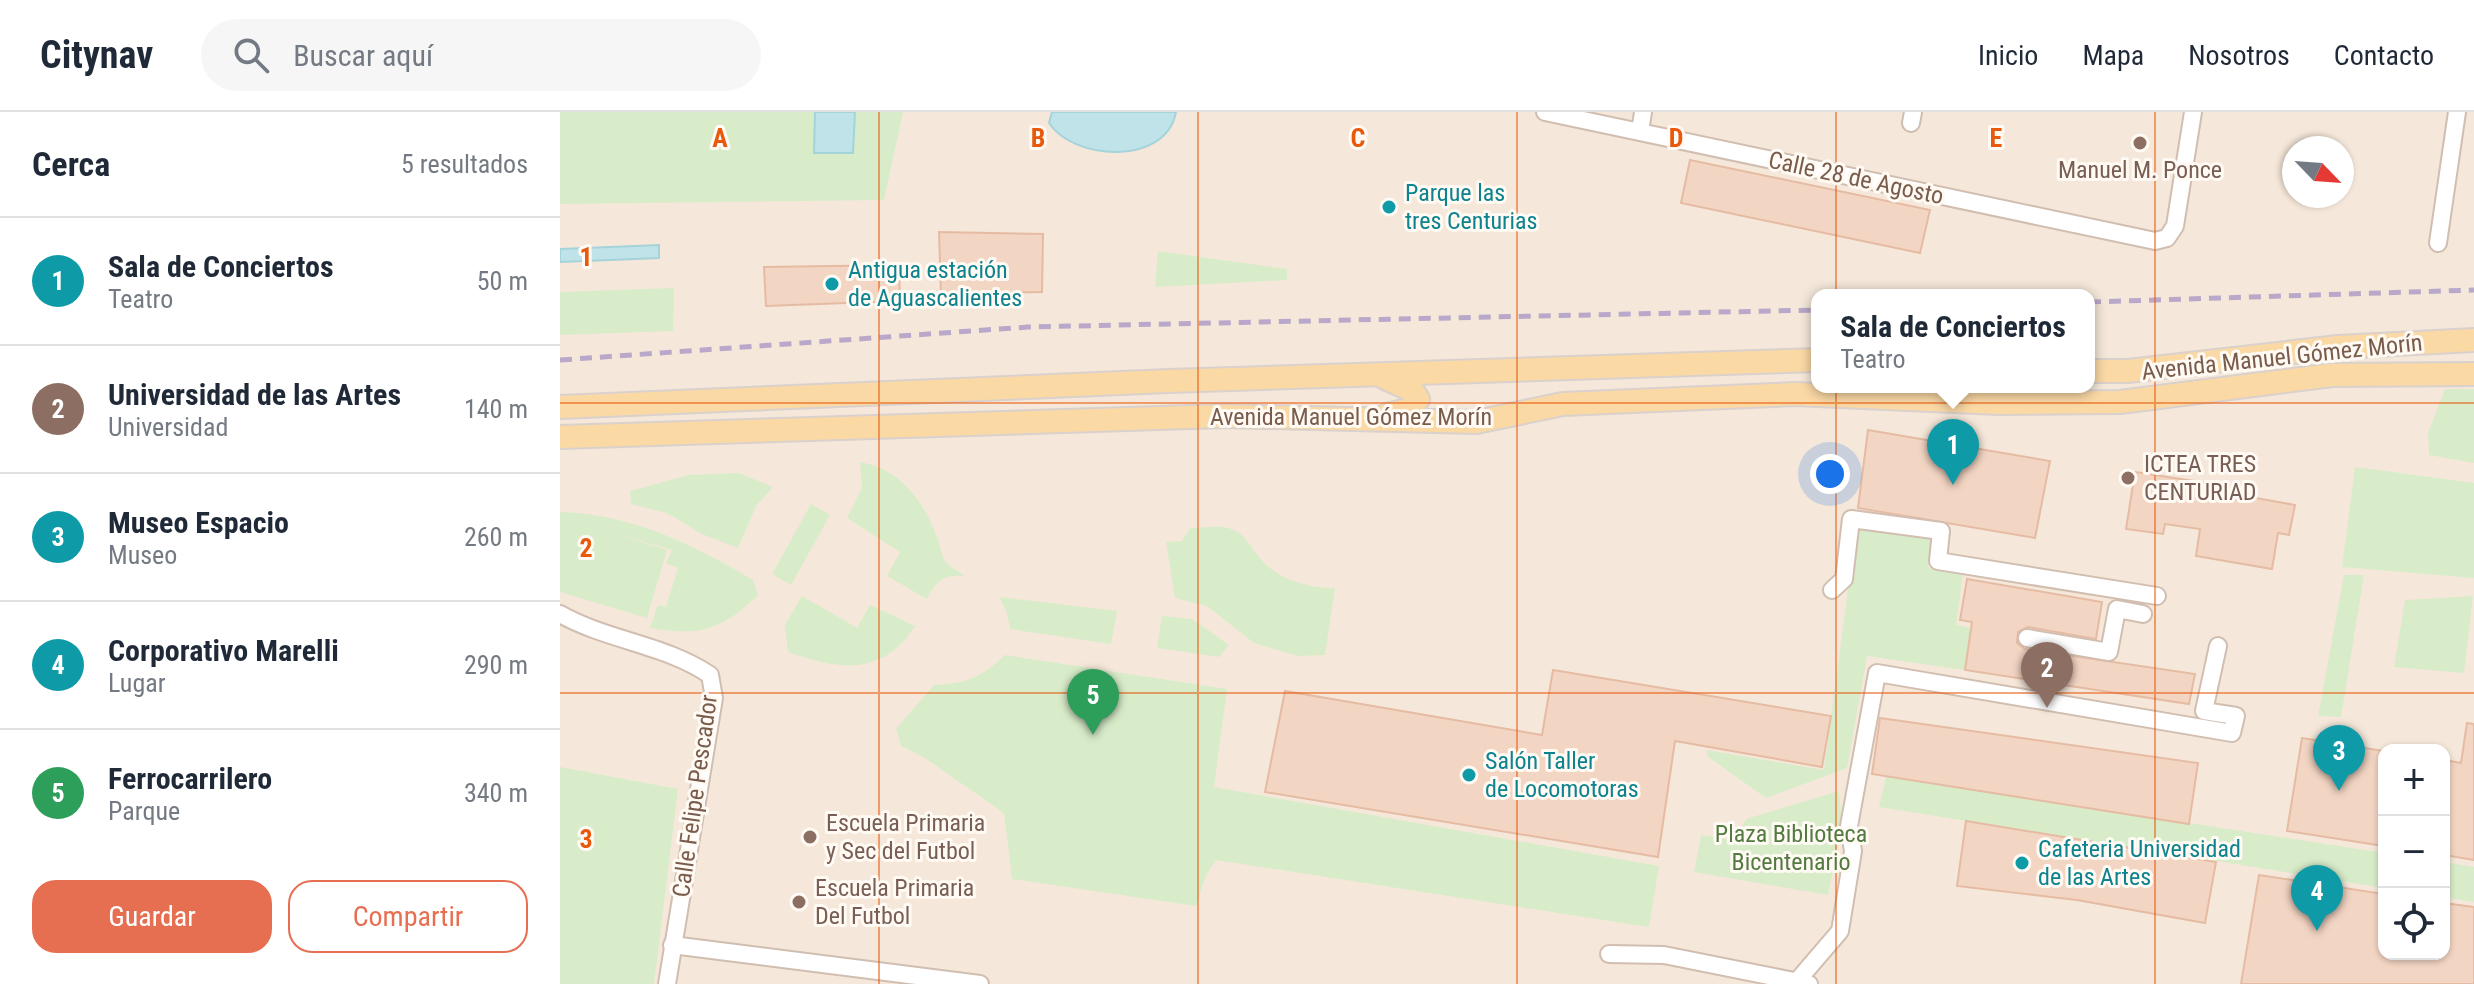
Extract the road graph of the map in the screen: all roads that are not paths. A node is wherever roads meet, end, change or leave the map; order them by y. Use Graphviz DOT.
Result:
graph roads {
  1 [pos="1545,112"];
  2 [pos="1643,112"];
  3 [pos="2193,112"];
  4 [pos="2457,112"];
  5 [pos="1619,119"];
  6 [pos="1640,132"];
  7 [pos="2438,243"];
  8 [pos="2474,340"];
  9 [pos="1811,360"];
  10 [pos="2095,371"];
  11 [pos="1372,374"];
  12 [pos="2474,374"];
  13 [pos="560,407"];
  14 [pos="1354,419"];
  15 [pos="560,437"];
  16 [pos="1832,590"];
  17 [pos="2157,596"];
  18 [pos="560,614"];
  19 [pos="2143,614"];
  20 [pos="2027,638"];
  21 [pos="2218,646"];
  22 [pos="672,945"];
  23 [pos="1609,954"];
  24 [pos="1803,982"];
  25 [pos="667,984"];
  26 [pos="980,984"];
  1 -- 5 [label="street, Calle 28 de Agosto"];
  2 -- 6 [label="street"];
  3 -- 6 [label="street, Calle 28 de Agosto"];
  4 -- 7 [label="street"];
  5 -- 6 [label="street, Calle 28 de Agosto"];
  8 -- 10 [label="main road, Avenida Manuel Gómez Morín"];
  9 -- 11 [label="main road, Avenida Manuel Gómez Morín"];
  11 -- 13 [label="main road, Avenida Manuel Gómez Morín"];
  11 -- 14 [label="main road"];
  12 -- 14 [label="main road, Avenida Manuel Gómez Morín"];
  14 -- 15 [label="main road, Avenida Manuel Gómez Morín"];
  16 -- 17 [label="street"];
  18 -- 22 [label="street, Calle Felipe Pescador"];
  19 -- 20 [label="street"];
  21 -- 24 [label="street"];
  22 -- 25 [label="street, Calle Felipe Pescador"];
  22 -- 26 [label="street"];
  23 -- 24 [label="street"];
}
